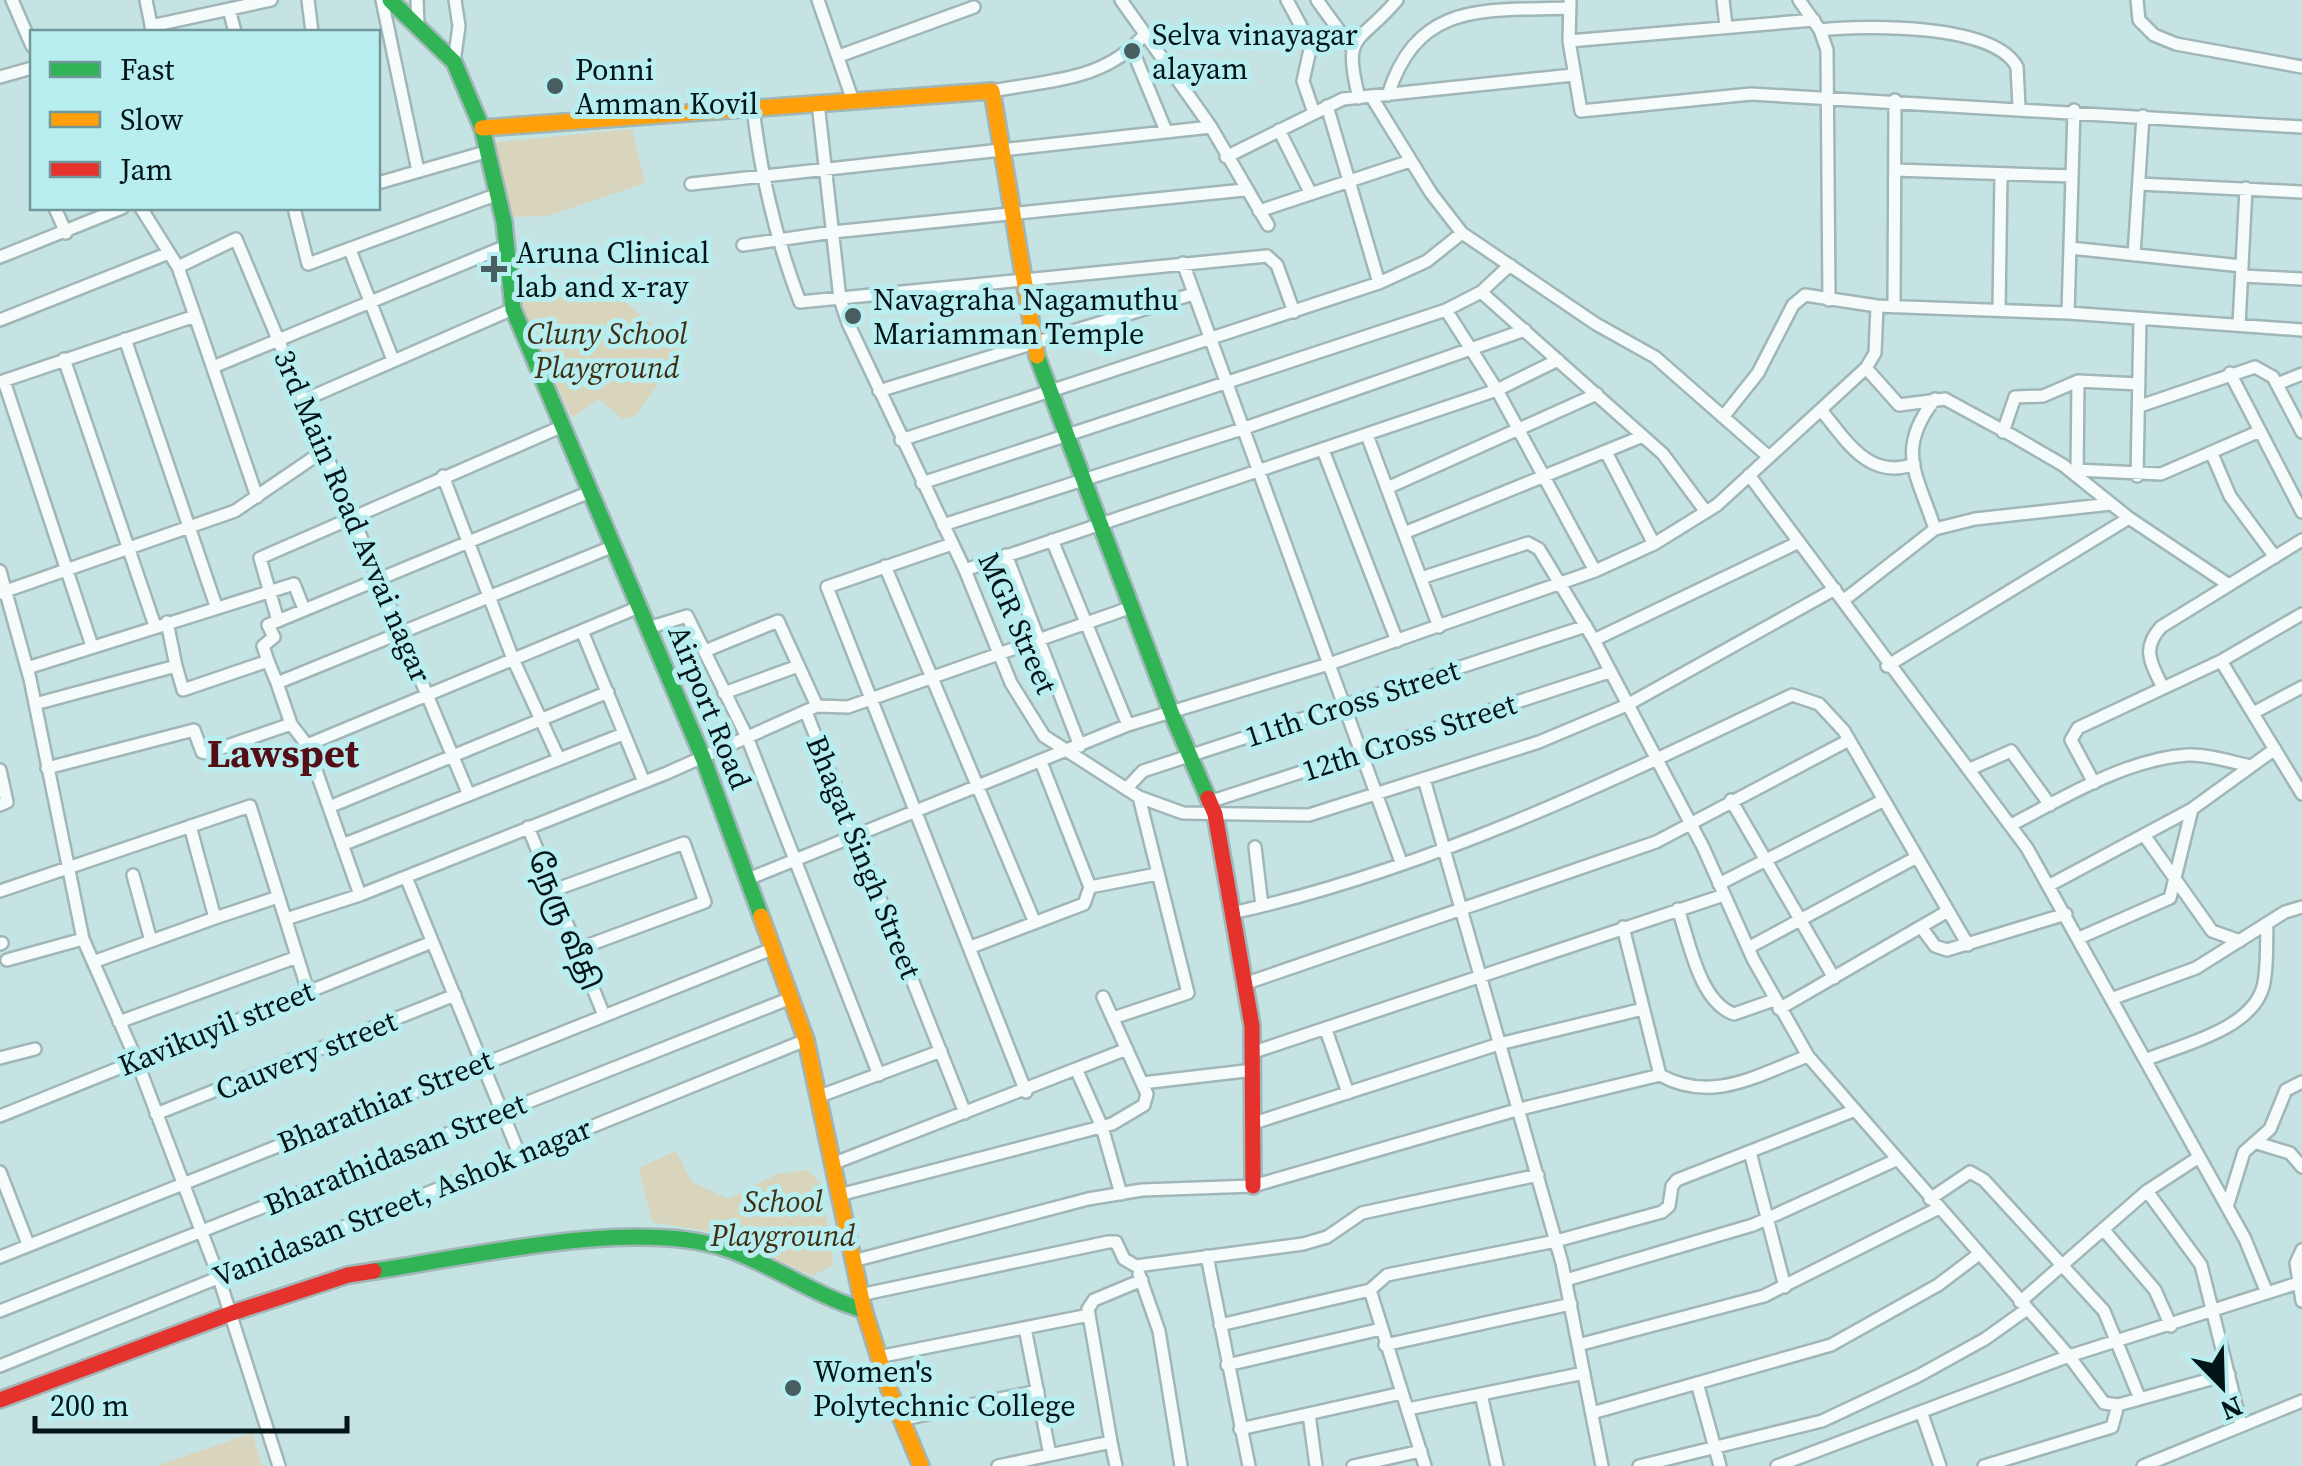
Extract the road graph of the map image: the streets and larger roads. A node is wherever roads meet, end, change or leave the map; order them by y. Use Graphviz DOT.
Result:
graph roads {
  1 [pos="12,0"];
  2 [pos="146,0"];
  3 [pos="270,0"];
  4 [pos="308,0"];
  5 [pos="382,0"];
  6 [pos="390,0"];
  7 [pos="417,0"];
  8 [pos="455,0"];
  9 [pos="818,0"];
  10 [pos="1121,0"];
  11 [pos="1287,0"];
  12 [pos="1317,0"];
  13 [pos="1397,0"];
  14 [pos="1722,0"];
  15 [pos="1799,0"];
  16 [pos="2137,0"];
  17 [pos="1570,4"];
  18 [pos="974,7"];
  19 [pos="229,9"];
  20 [pos="418,24"];
  21 [pos="1817,25"];
  22 [pos="1726,26"];
  23 [pos="152,30"];
  24 [pos="234,30"];
  25 [pos="312,30"];
  26 [pos="1144,35"];
  27 [pos="30,41"];
  28 [pos="1568,41"];
  29 [pos="1351,47"];
  30 [pos="1132,50"];
  31 [pos="839,56"];
  32 [pos="454,62"];
  33 [pos="2302,67"];
  34 [pos="30,68"];
  35 [pos="1573,75"];
  36 [pos="0,76"];
  37 [pos="992,91"];
  38 [pos="1388,94"];
  39 [pos="1830,96"];
  40 [pos="1365,97"];
  41 [pos="1895,100"];
  42 [pos="853,101"];
  43 [pos="818,103"];
  44 [pos="1327,106"];
  45 [pos="2019,107"];
  46 [pos="753,108"];
  47 [pos="2074,110"];
  48 [pos="1314,112"];
  49 [pos="2143,116"];
  50 [pos="1211,127"];
  51 [pos="2302,127"];
  52 [pos="482,128"];
  53 [pos="1280,130"];
  54 [pos="1166,131"];
  55 [pos="998,147"];
  56 [pos="489,151"];
  57 [pos="1226,157"];
  58 [pos="1410,160"];
  59 [pos="825,167"];
  60 [pos="1894,170"];
  61 [pos="418,171"];
  62 [pos="2000,174"];
  63 [pos="760,175"];
  64 [pos="2072,176"];
  65 [pos="380,181"];
  66 [pos="1348,181"];
  67 [pos="691,184"];
  68 [pos="2139,184"];
  69 [pos="2246,188"];
  70 [pos="1244,190"];
  71 [pos="2302,192"];
  72 [pos="498,194"];
  73 [pos="1311,194"];
  74 [pos="56,210"];
  75 [pos="117,210"];
  76 [pos="142,210"];
  77 [pos="294,210"];
  78 [pos="1258,211"];
  79 [pos="1008,216"];
  80 [pos="1268,225"];
  81 [pos="66,232"];
  82 [pos="833,232"];
  83 [pos="1462,233"];
  84 [pos="776,241"];
  85 [pos="0,242"];
  86 [pos="743,245"];
  87 [pos="506,246"];
  88 [pos="2070,248"];
  89 [pos="350,250"];
  90 [pos="170,253"];
  91 [pos="2134,255"];
  92 [pos="2,257"];
  93 [pos="1182,263"];
  94 [pos="1510,266"];
  95 [pos="178,267"];
  96 [pos="2242,271"];
  97 [pos="1020,278"];
  98 [pos="2302,279"];
  99 [pos="1380,283"];
  100 [pos="1482,292"];
  101 [pos="1193,294"];
  102 [pos="840,299"];
  103 [pos="1828,300"];
  104 [pos="372,302"];
  105 [pos="1877,306"];
  106 [pos="1894,307"];
  107 [pos="512,309"];
  108 [pos="1446,310"];
  109 [pos="1999,310"];
  110 [pos="1294,312"];
  111 [pos="2068,313"];
  112 [pos="195,316"];
  113 [pos="2140,318"];
  114 [pos="0,320"];
  115 [pos="2239,325"];
  116 [pos="1525,330"];
  117 [pos="2302,330"];
  118 [pos="1207,339"];
  119 [pos="125,340"];
  120 [pos="1032,342"];
  121 [pos="279,343"];
  122 [pos="1470,350"];
  123 [pos="64,360"];
  124 [pos="393,360"];
  125 [pos="1558,360"];
  126 [pos="213,367"];
  127 [pos="1866,368"];
  128 [pos="2230,374"];
  129 [pos="2302,374"];
  130 [pos="2,381"];
  131 [pos="2078,381"];
  132 [pos="1224,383"];
  133 [pos="2139,384"];
  134 [pos="2277,384"];
  135 [pos="1053,388"];
  136 [pos="1497,390"];
  137 [pos="879,392"];
  138 [pos="1597,394"];
  139 [pos="1935,399"];
  140 [pos="304,400"];
  141 [pos="2140,406"];
  142 [pos="1820,410"];
  143 [pos="1722,417"];
  144 [pos="563,426"];
  145 [pos="1242,430"];
  146 [pos="2260,431"];
  147 [pos="1520,432"];
  148 [pos="2004,432"];
  149 [pos="2302,432"];
  150 [pos="1070,434"];
  151 [pos="1367,434"];
  152 [pos="1643,436"];
  153 [pos="901,440"];
  154 [pos="326,449"];
  155 [pos="1323,450"];
  156 [pos="1606,452"];
  157 [pos="2212,454"];
  158 [pos="1769,457"];
  159 [pos="1914,464"];
  160 [pos="1260,472"];
  161 [pos="2076,473"];
  162 [pos="443,476"];
  163 [pos="1749,476"];
  164 [pos="2137,476"];
  165 [pos="1544,478"];
  166 [pos="1084,480"];
  167 [pos="922,483"];
  168 [pos="1387,488"];
  169 [pos="592,492"];
  170 [pos="257,497"];
  171 [pos="2111,504"];
  172 [pos="1706,512"];
  173 [pos="2302,512"];
  174 [pos="353,518"];
  175 [pos="2129,518"];
  176 [pos="1100,524"];
  177 [pos="943,525"];
  178 [pos="189,526"];
  179 [pos="1936,529"];
  180 [pos="1404,533"];
  181 [pos="467,540"];
  182 [pos="1052,540"];
  183 [pos="2302,540"];
  184 [pos="1799,542"];
  185 [pos="952,544"];
  186 [pos="1654,544"];
  187 [pos="129,546"];
  188 [pos="614,546"];
  189 [pos="1006,556"];
  190 [pos="2274,557"];
  191 [pos="885,566"];
  192 [pos="68,568"];
  193 [pos="964,570"];
  194 [pos="0,571"];
  195 [pos="1596,571"];
  196 [pos="379,576"];
  197 [pos="1422,578"];
  198 [pos="1562,585"];
  199 [pos="2229,586"];
  200 [pos="1835,589"];
  201 [pos="4,592"];
  202 [pos="268,592"];
  203 [pos="489,596"];
  204 [pos="1844,600"];
  205 [pos="216,606"];
  206 [pos="639,607"];
  207 [pos="1132,607"];
  208 [pos="304,610"];
  209 [pos="2302,614"];
  210 [pos="278,621"];
  211 [pos="1086,622"];
  212 [pos="161,624"];
  213 [pos="1586,626"];
  214 [pos="1439,627"];
  215 [pos="648,628"];
  216 [pos="582,632"];
  217 [pos="403,633"];
  218 [pos="1038,638"];
  219 [pos="1397,640"];
  220 [pos="1594,640"];
  221 [pos="92,646"];
  222 [pos="705,651"];
  223 [pos="998,652"];
  224 [pos="513,660"];
  225 [pos="2220,660"];
  226 [pos="268,661"];
  227 [pos="1332,663"];
  228 [pos="176,666"];
  229 [pos="798,666"];
  230 [pos="1888,666"];
  231 [pos="27,668"];
  232 [pos="1610,672"];
  233 [pos="930,678"];
  234 [pos="277,683"];
  235 [pos="2302,687"];
  236 [pos="2163,688"];
  237 [pos="608,692"];
  238 [pos="724,693"];
  239 [pos="428,694"];
  240 [pos="872,698"];
  241 [pos="34,704"];
  242 [pos="1346,705"];
  243 [pos="1627,706"];
  244 [pos="812,709"];
  245 [pos="1172,712"];
  246 [pos="2253,713"];
  247 [pos="540,720"];
  248 [pos="290,724"];
  249 [pos="1128,725"];
  250 [pos="623,734"];
  251 [pos="746,738"];
  252 [pos="1849,740"];
  253 [pos="307,745"];
  254 [pos="1080,746"];
  255 [pos="2276,749"];
  256 [pos="1362,752"];
  257 [pos="1064,753"];
  258 [pos="452,756"];
  259 [pos="1190,757"];
  260 [pos="702,758"];
  261 [pos="559,759"];
  262 [pos="1658,760"];
  263 [pos="1041,762"];
  264 [pos="2250,766"];
  265 [pos="47,768"];
  266 [pos="1970,769"];
  267 [pos="0,770"];
  268 [pos="1424,779"];
  269 [pos="644,782"];
  270 [pos="2094,783"];
  271 [pos="976,789"];
  272 [pos="1126,789"];
  273 [pos="2302,794"];
  274 [pos="468,795"];
  275 [pos="1377,796"];
  276 [pos="1139,797"];
  277 [pos="1731,800"];
  278 [pos="1884,800"];
  279 [pos="2050,804"];
  280 [pos="0,805"];
  281 [pos="329,807"];
  282 [pos="1212,808"];
  283 [pos="2192,809"];
  284 [pos="919,812"];
  285 [pos="1689,822"];
  286 [pos="2011,825"];
  287 [pos="190,826"];
  288 [pos="528,827"];
  289 [pos="2144,834"];
  290 [pos="856,837"];
  291 [pos="342,845"];
  292 [pos="1255,847"];
  293 [pos="1442,848"];
  294 [pos="1917,857"];
  295 [pos="1765,860"];
  296 [pos="795,861"];
  297 [pos="1400,862"];
  298 [pos="68,868"];
  299 [pos="1157,874"];
  300 [pos="133,875"];
  301 [pos="406,877"];
  302 [pos="2177,877"];
  303 [pos="748,879"];
  304 [pos="2050,885"];
  305 [pos="1090,888"];
  306 [pos="1721,889"];
  307 [pos="554,890"];
  308 [pos="0,892"];
  309 [pos="360,895"];
  310 [pos="278,897"];
  311 [pos="1262,906"];
  312 [pos="2302,907"];
  313 [pos="1678,909"];
  314 [pos="1459,910"];
  315 [pos="1948,912"];
  316 [pos="1232,913"];
  317 [pos="2066,914"];
  318 [pos="215,918"];
  319 [pos="286,919"];
  320 [pos="1800,920"];
  321 [pos="1035,923"];
  322 [pos="2267,924"];
  323 [pos="1622,927"];
  324 [pos="1921,927"];
  325 [pos="2079,938"];
  326 [pos="83,939"];
  327 [pos="150,942"];
  328 [pos="432,942"];
  329 [pos="2240,942"];
  330 [pos="1968,946"];
  331 [pos="971,947"];
  332 [pos="1748,948"];
  333 [pos="578,949"];
  334 [pos="772,949"];
  335 [pos="298,957"];
  336 [pos="8,960"];
  337 [pos="93,962"];
  338 [pos="1479,976"];
  339 [pos="1834,978"];
  340 [pos="1246,983"];
  341 [pos="308,991"];
  342 [pos="456,995"];
  343 [pos="1103,997"];
  344 [pos="791,998"];
  345 [pos="2112,999"];
  346 [pos="1777,1005"];
  347 [pos="1643,1009"];
  348 [pos="603,1014"];
  349 [pos="1113,1018"];
  350 [pos="120,1022"];
  351 [pos="1326,1030"];
  352 [pos="806,1040"];
  353 [pos="1499,1044"];
  354 [pos="35,1049"];
  355 [pos="1127,1049"];
  356 [pos="941,1051"];
  357 [pos="1254,1052"];
  358 [pos="1808,1056"];
  359 [pos="0,1058"];
  360 [pos="136,1059"];
  361 [pos="2145,1060"];
  362 [pos="481,1061"];
  363 [pos="1254,1070"];
  364 [pos="1077,1071"];
  365 [pos="879,1075"];
  366 [pos="1660,1075"];
  367 [pos="2302,1082"];
  368 [pos="1142,1083"];
  369 [pos="1026,1092"];
  370 [pos="1348,1093"];
  371 [pos="820,1096"];
  372 [pos="1520,1109"];
  373 [pos="1853,1111"];
  374 [pos="503,1112"];
  375 [pos="965,1113"];
  376 [pos="156,1114"];
  377 [pos="0,1116"];
  378 [pos="1254,1123"];
  379 [pos="1102,1127"];
  380 [pos="2256,1142"];
  381 [pos="1750,1152"];
  382 [pos="520,1156"];
  383 [pos="2199,1157"];
  384 [pos="1896,1160"];
  385 [pos="832,1164"];
  386 [pos="2302,1167"];
  387 [pos="0,1174"];
  388 [pos="1538,1175"];
  389 [pos="182,1183"];
  390 [pos="1254,1186"];
  391 [pos="2147,1191"];
  392 [pos="839,1194"];
  393 [pos="1120,1194"];
  394 [pos="1934,1204"];
  395 [pos="2227,1207"];
  396 [pos="1769,1218"];
  397 [pos="2102,1228"];
  398 [pos="200,1230"];
  399 [pos="1556,1241"];
  400 [pos="28,1244"];
  401 [pos="2302,1250"];
  402 [pos="1979,1254"];
  403 [pos="1207,1256"];
  404 [pos="0,1257"];
  405 [pos="853,1260"];
  406 [pos="2064,1264"];
  407 [pos="1136,1266"];
  408 [pos="218,1275"];
  409 [pos="1142,1280"];
  410 [pos="1566,1280"];
  411 [pos="2298,1283"];
  412 [pos="1786,1286"];
  413 [pos="1370,1290"];
  414 [pos="2267,1293"];
  415 [pos="2302,1301"];
  416 [pos="862,1302"];
  417 [pos="1570,1304"];
  418 [pos="2023,1305"];
  419 [pos="2214,1310"];
  420 [pos="0,1311"];
  421 [pos="232,1312"];
  422 [pos="1089,1315"];
  423 [pos="1220,1325"];
  424 [pos="2171,1326"];
  425 [pos="1026,1328"];
  426 [pos="1380,1329"];
  427 [pos="2120,1343"];
  428 [pos="1385,1345"];
  429 [pos="1578,1345"];
  430 [pos="2069,1356"];
  431 [pos="878,1357"];
  432 [pos="1228,1365"];
  433 [pos="0,1366"];
  434 [pos="1584,1373"];
  435 [pos="2229,1374"];
  436 [pos="1697,1384"];
  437 [pos="1038,1391"];
  438 [pos="1402,1393"];
  439 [pos="1481,1394"];
  440 [pos="2140,1399"];
  441 [pos="0,1400"];
  442 [pos="2302,1402"];
  443 [pos="2118,1405"];
  444 [pos="1408,1410"];
  445 [pos="1592,1412"];
  446 [pos="1309,1414"];
  447 [pos="1922,1414"];
  448 [pos="904,1419"];
  449 [pos="2241,1425"];
  450 [pos="1240,1429"];
  451 [pos="1111,1442"];
  452 [pos="1715,1448"];
  453 [pos="1421,1451"];
  454 [pos="1050,1455"];
  455 [pos="2169,1460"];
  456 [pos="279,1466"];
  457 [pos="922,1466"];
  458 [pos="998,1466"];
  459 [pos="1116,1466"];
  460 [pos="1182,1466"];
  461 [pos="1249,1466"];
  462 [pos="1316,1466"];
  463 [pos="1353,1466"];
  464 [pos="1425,1466"];
  465 [pos="1497,1466"];
  466 [pos="1602,1466"];
  467 [pos="1639,1466"];
  468 [pos="1720,1466"];
  469 [pos="1777,1466"];
  470 [pos="1940,1466"];
  471 [pos="1984,1466"];
  472 [pos="2143,1466"];
  1 -- 27 [label="street"];
  2 -- 23 [label="street"];
  3 -- 19 [label="street"];
  4 -- 25 [label="street"];
  5 -- 61 [label="street"];
  6 -- 20 [label="street, Airport Road"];
  7 -- 20 [label="street"];
  8 -- 32 [label="street"];
  9 -- 31 [label="street"];
  10 -- 26 [label="street"];
  11 -- 48 [label="street"];
  12 -- 29 [label="street"];
  13 -- 29 [label="street"];
  14 -- 22 [label="street"];
  15 -- 21 [label="street"];
  16 -- 33 [label="street"];
  17 -- 28 [label="street"];
  17 -- 38 [label="street"];
  18 -- 31 [label="street"];
  19 -- 23 [label="street"];
  19 -- 24 [label="street"];
  20 -- 32 [label="street, Airport Road"];
  21 -- 22 [label="street"];
  21 -- 39 [label="street"];
  21 -- 45 [label="street"];
  22 -- 28 [label="street"];
  26 -- 30 [label="street"];
  26 -- 50 [label="street"];
  28 -- 35 [label="street"];
  29 -- 40 [label="street"];
  30 -- 37 [label="street"];
  30 -- 54 [label="street"];
  31 -- 42 [label="street"];
  32 -- 52 [label="street, Airport Road"];
  34 -- 36 [label="street"];
  35 -- 38 [label="street"];
  35 -- 39 [label="street"];
  37 -- 42 [label="street"];
  37 -- 55 [label="street"];
  38 -- 40 [label="street"];
  39 -- 41 [label="street"];
  39 -- 103 [label="street"];
  40 -- 44 [label="street"];
  40 -- 58 [label="street"];
  41 -- 45 [label="street"];
  41 -- 60 [label="street"];
  42 -- 43 [label="street"];
  43 -- 46 [label="street"];
  43 -- 59 [label="street, MGR Street"];
  44 -- 48 [label="street"];
  44 -- 66 [label="street"];
  45 -- 47 [label="street"];
  46 -- 52 [label="street"];
  46 -- 63 [label="street"];
  47 -- 49 [label="street"];
  47 -- 64 [label="street"];
  48 -- 53 [label="street"];
  49 -- 51 [label="street"];
  49 -- 68 [label="street"];
  50 -- 54 [label="street"];
  50 -- 57 [label="street"];
  52 -- 56 [label="street, Airport Road"];
  53 -- 57 [label="street"];
  53 -- 73 [label="street"];
  54 -- 55 [label="street"];
  55 -- 59 [label="street"];
  55 -- 79 [label="street"];
  56 -- 61 [label="street"];
  56 -- 72 [label="street, Airport Road"];
  57 -- 70 [label="street"];
  58 -- 66 [label="street"];
  58 -- 83 [label="street"];
  59 -- 63 [label="street"];
  59 -- 82 [label="street, MGR Street"];
  60 -- 62 [label="street"];
  60 -- 106 [label="street"];
  61 -- 65 [label="street"];
  62 -- 64 [label="street"];
  62 -- 109 [label="street"];
  63 -- 67 [label="street"];
  63 -- 84 [label="street"];
  64 -- 88 [label="street"];
  66 -- 73 [label="street"];
  66 -- 99 [label="street"];
  68 -- 69 [label="street"];
  68 -- 91 [label="street"];
  69 -- 71 [label="street"];
  69 -- 96 [label="street"];
  70 -- 78 [label="street"];
  70 -- 79 [label="street"];
  72 -- 87 [label="street, Airport Road"];
  72 -- 89 [label="street"];
  73 -- 78 [label="street"];
  74 -- 81 [label="street"];
  75 -- 81 [label="street"];
  76 -- 90 [label="street"];
  77 -- 89 [label="street"];
  78 -- 80 [label="street"];
  79 -- 82 [label="street"];
  79 -- 97 [label="street"];
  81 -- 92 [label="street"];
  82 -- 84 [label="street"];
  82 -- 102 [label="street, MGR Street"];
  83 -- 94 [label="street"];
  83 -- 99 [label="street"];
  84 -- 86 [label="street"];
  84 -- 102 [label="street"];
  85 -- 92 [label="street"];
  87 -- 104 [label="street"];
  87 -- 107 [label="street, Airport Road"];
  88 -- 91 [label="street"];
  88 -- 111 [label="street"];
  89 -- 104 [label="street"];
  90 -- 95 [label="street"];
  90 -- 114 [label="street"];
  91 -- 96 [label="street"];
  93 -- 97 [label="street"];
  93 -- 101 [label="street"];
  93 -- 110 [label="street"];
  94 -- 100 [label="street"];
  94 -- 143 [label="street"];
  95 -- 112 [label="street"];
  95 -- 121 [label="street, 3rd Main Road Avvai nagar"];
  96 -- 98 [label="street"];
  96 -- 115 [label="street"];
  97 -- 102 [label="street"];
  97 -- 120 [label="street"];
  99 -- 110 [label="street"];
  100 -- 108 [label="street"];
  100 -- 116 [label="street"];
  101 -- 118 [label="street"];
  101 -- 120 [label="street"];
  102 -- 137 [label="street, MGR Street"];
  103 -- 105 [label="street"];
  103 -- 143 [label="street"];
  104 -- 121 [label="street"];
  104 -- 124 [label="street"];
  105 -- 106 [label="street"];
  105 -- 127 [label="street"];
  106 -- 109 [label="street"];
  107 -- 124 [label="street"];
  107 -- 144 [label="street, Airport Road"];
  108 -- 122 [label="street"];
  108 -- 132 [label="street"];
  109 -- 111 [label="street"];
  110 -- 118 [label="street"];
  111 -- 113 [label="street"];
  112 -- 119 [label="street"];
  112 -- 126 [label="street"];
  113 -- 115 [label="street"];
  113 -- 133 [label="street"];
  115 -- 117 [label="street"];
  116 -- 122 [label="street"];
  116 -- 125 [label="street"];
  118 -- 132 [label="street"];
  118 -- 135 [label="street"];
  119 -- 123 [label="street"];
  119 -- 178 [label="street"];
  120 -- 135 [label="street"];
  120 -- 137 [label="street"];
  121 -- 126 [label="street"];
  121 -- 140 [label="street, 3rd Main Road Avvai nagar"];
  122 -- 136 [label="street"];
  122 -- 145 [label="street"];
  123 -- 130 [label="street"];
  123 -- 187 [label="street"];
  124 -- 140 [label="street"];
  125 -- 136 [label="street"];
  125 -- 138 [label="street"];
  126 -- 170 [label="street"];
  127 -- 139 [label="street"];
  127 -- 142 [label="street"];
  128 -- 134 [label="street"];
  128 -- 141 [label="street"];
  128 -- 146 [label="street"];
  129 -- 134 [label="street"];
  130 -- 192 [label="street"];
  131 -- 133 [label="street"];
  131 -- 148 [label="street"];
  131 -- 161 [label="street"];
  132 -- 145 [label="street"];
  132 -- 150 [label="street"];
  133 -- 141 [label="street"];
  134 -- 149 [label="street"];
  135 -- 150 [label="street"];
  135 -- 153 [label="street"];
  136 -- 147 [label="street"];
  136 -- 151 [label="street"];
  137 -- 153 [label="street, MGR Street"];
  138 -- 147 [label="street"];
  138 -- 152 [label="street"];
  139 -- 148 [label="street"];
  139 -- 159 [label="street"];
  140 -- 154 [label="street, 3rd Main Road Avvai nagar"];
  141 -- 164 [label="street"];
  142 -- 158 [label="street"];
  142 -- 159 [label="street"];
  143 -- 158 [label="street"];
  144 -- 162 [label="street"];
  144 -- 169 [label="street, Airport Road"];
  145 -- 160 [label="street"];
  145 -- 166 [label="street"];
  146 -- 157 [label="street"];
  146 -- 173 [label="street"];
  147 -- 165 [label="street"];
  147 -- 168 [label="street"];
  148 -- 161 [label="street"];
  150 -- 166 [label="street"];
  150 -- 167 [label="street"];
  151 -- 155 [label="street"];
  151 -- 168 [label="street"];
  152 -- 156 [label="street"];
  152 -- 172 [label="street"];
  153 -- 167 [label="street, MGR Street"];
  154 -- 170 [label="street"];
  154 -- 174 [label="street, 3rd Main Road Avvai nagar"];
  155 -- 160 [label="street"];
  155 -- 219 [label="street"];
  156 -- 165 [label="street"];
  156 -- 186 [label="street"];
  157 -- 164 [label="street"];
  157 -- 190 [label="street"];
  158 -- 163 [label="street"];
  159 -- 179 [label="street"];
  160 -- 176 [label="street"];
  160 -- 227 [label="street"];
  161 -- 164 [label="street"];
  161 -- 171 [label="street"];
  162 -- 174 [label="street"];
  162 -- 181 [label="street"];
  163 -- 172 [label="street"];
  163 -- 184 [label="street"];
  165 -- 180 [label="street"];
  165 -- 195 [label="street"];
  166 -- 176 [label="street"];
  166 -- 177 [label="street"];
  167 -- 177 [label="street, MGR Street"];
  168 -- 180 [label="street"];
  169 -- 181 [label="street"];
  169 -- 188 [label="street, Airport Road"];
  170 -- 178 [label="street"];
  171 -- 175 [label="street"];
  171 -- 179 [label="street"];
  172 -- 186 [label="street"];
  174 -- 196 [label="street, 3rd Main Road Avvai nagar"];
  174 -- 202 [label="street"];
  175 -- 199 [label="street"];
  175 -- 230 [label="street"];
  176 -- 182 [label="street"];
  176 -- 207 [label="street"];
  177 -- 185 [label="street, MGR Street"];
  178 -- 187 [label="street"];
  178 -- 205 [label="street"];
  179 -- 204 [label="street"];
  180 -- 197 [label="street"];
  181 -- 196 [label="street"];
  181 -- 203 [label="street"];
  182 -- 189 [label="street"];
  182 -- 211 [label="street"];
  183 -- 190 [label="street"];
  184 -- 200 [label="street"];
  184 -- 220 [label="street"];
  185 -- 191 [label="street"];
  185 -- 193 [label="street, MGR Street"];
  186 -- 195 [label="street"];
  187 -- 192 [label="street"];
  187 -- 212 [label="street"];
  188 -- 203 [label="street"];
  188 -- 206 [label="street, Airport Road"];
  189 -- 193 [label="street"];
  189 -- 218 [label="street"];
  190 -- 199 [label="street"];
  191 -- 233 [label="street"];
  191 -- 240 [label="street"];
  192 -- 201 [label="street"];
  192 -- 221 [label="street"];
  193 -- 223 [label="street, MGR Street"];
  194 -- 201 [label="street"];
  195 -- 198 [label="street"];
  196 -- 208 [label="street"];
  196 -- 217 [label="street, 3rd Main Road Avvai nagar"];
  197 -- 198 [label="street"];
  197 -- 214 [label="street"];
  198 -- 213 [label="street"];
  198 -- 214 [label="street"];
  199 -- 236 [label="street"];
  200 -- 204 [label="street"];
  200 -- 243 [label="street, MGR Street"];
  201 -- 231 [label="street"];
  202 -- 205 [label="street"];
  202 -- 208 [label="street"];
  202 -- 210 [label="street"];
  203 -- 217 [label="street"];
  203 -- 224 [label="street"];
  204 -- 230 [label="street"];
  205 -- 212 [label="street"];
  206 -- 215 [label="street, Airport Road"];
  206 -- 216 [label="street"];
  207 -- 211 [label="street"];
  207 -- 245 [label="street"];
  208 -- 210 [label="street"];
  209 -- 225 [label="street"];
  210 -- 226 [label="street"];
  211 -- 218 [label="street"];
  211 -- 249 [label="street"];
  212 -- 221 [label="street"];
  212 -- 228 [label="street"];
  213 -- 220 [label="street"];
  213 -- 242 [label="street, 11th Cross Street"];
  214 -- 219 [label="street"];
  215 -- 222 [label="street"];
  215 -- 260 [label="street, Airport Road"];
  216 -- 224 [label="street"];
  216 -- 237 [label="street"];
  217 -- 234 [label="street"];
  217 -- 239 [label="street, 3rd Main Road Avvai nagar"];
  218 -- 223 [label="street"];
  218 -- 254 [label="street"];
  219 -- 227 [label="street"];
  220 -- 232 [label="street"];
  221 -- 231 [label="street"];
  222 -- 229 [label="street"];
  222 -- 238 [label="street"];
  223 -- 233 [label="street"];
  223 -- 257 [label="street, MGR Street"];
  224 -- 239 [label="street"];
  224 -- 247 [label="street"];
  225 -- 236 [label="street"];
  225 -- 246 [label="street"];
  226 -- 228 [label="street"];
  226 -- 234 [label="street"];
  227 -- 242 [label="street"];
  227 -- 245 [label="street"];
  228 -- 241 [label="street"];
  229 -- 238 [label="street"];
  229 -- 244 [label="street"];
  230 -- 266 [label="street"];
  231 -- 241 [label="street"];
  232 -- 243 [label="street"];
  232 -- 256 [label="street, 12th Cross Street"];
  233 -- 240 [label="street"];
  233 -- 271 [label="street"];
  234 -- 248 [label="street"];
  235 -- 246 [label="street"];
  236 -- 270 [label="street"];
  237 -- 247 [label="street"];
  237 -- 250 [label="street"];
  238 -- 251 [label="street"];
  239 -- 253 [label="street"];
  239 -- 258 [label="street, 3rd Main Road Avvai nagar"];
  240 -- 244 [label="street"];
  240 -- 284 [label="street"];
  241 -- 265 [label="street"];
  242 -- 256 [label="street"];
  242 -- 259 [label="street, 11th Cross Street"];
  243 -- 262 [label="street"];
  243 -- 268 [label="street, MGR Street"];
  244 -- 251 [label="street, Bhagat Singh Street"];
  244 -- 290 [label="street, Bhagat Singh Street"];
  245 -- 249 [label="street"];
  245 -- 259 [label="street"];
  246 -- 255 [label="street"];
  247 -- 258 [label="street"];
  247 -- 261 [label="street"];
  248 -- 253 [label="street"];
  248 -- 265 [label="street"];
  249 -- 254 [label="street"];
  250 -- 261 [label="street"];
  250 -- 269 [label="street"];
  251 -- 260 [label="street, Bhagat Singh Street"];
  251 -- 296 [label="street"];
  252 -- 262 [label="street"];
  252 -- 277 [label="street"];
  252 -- 278 [label="street"];
  253 -- 281 [label="street"];
  254 -- 257 [label="street"];
  255 -- 264 [label="street"];
  255 -- 273 [label="street"];
  256 -- 275 [label="street"];
  256 -- 282 [label="street, 12th Cross Street"];
  257 -- 263 [label="street"];
  257 -- 272 [label="street, MGR Street"];
  258 -- 274 [label="street, 3rd Main Road Avvai nagar"];
  258 -- 281 [label="street"];
  259 -- 272 [label="street, 11th Cross Street"];
  259 -- 282 [label="street"];
  260 -- 269 [label="street, Bhagat Singh Street"];
  260 -- 303 [label="street, Airport Road"];
  261 -- 274 [label="street"];
  262 -- 285 [label="street"];
  262 -- 293 [label="street"];
  263 -- 271 [label="street"];
  263 -- 305 [label="street"];
  264 -- 270 [label="street"];
  264 -- 283 [label="street"];
  265 -- 298 [label="street"];
  266 -- 279 [label="street"];
  266 -- 286 [label="street"];
  267 -- 280 [label="street"];
  268 -- 275 [label="street, MGR Street"];
  268 -- 293 [label="street"];
  269 -- 288 [label="street, Bhagat Singh Street"];
  270 -- 279 [label="street"];
  271 -- 284 [label="street"];
  271 -- 321 [label="street"];
  272 -- 276 [label="street, MGR Street"];
  274 -- 291 [label="street"];
  275 -- 282 [label="street, MGR Street"];
  275 -- 297 [label="street"];
  276 -- 282 [label="street, MGR Street"];
  276 -- 299 [label="street"];
  277 -- 285 [label="street"];
  277 -- 295 [label="street"];
  278 -- 294 [label="street"];
  278 -- 295 [label="street"];
  279 -- 286 [label="street"];
  281 -- 291 [label="street"];
  282 -- 316 [label="street"];
  283 -- 289 [label="street"];
  283 -- 302 [label="street"];
  284 -- 290 [label="street"];
  284 -- 331 [label="street"];
  285 -- 306 [label="street"];
  285 -- 314 [label="street"];
  286 -- 304 [label="street"];
  287 -- 298 [label="street"];
  287 -- 310 [label="street"];
  287 -- 318 [label="street"];
  288 -- 301 [label="street, Bhagat Singh Street"];
  288 -- 307 [label="street, நேரு வீதி"];
  289 -- 302 [label="street"];
  289 -- 304 [label="street"];
  290 -- 296 [label="street"];
  290 -- 356 [label="street, Bhagat Singh Street"];
  291 -- 309 [label="street"];
  292 -- 311 [label="street"];
  293 -- 297 [label="street"];
  293 -- 314 [label="street"];
  294 -- 315 [label="street"];
  294 -- 320 [label="street"];
  295 -- 306 [label="street"];
  295 -- 320 [label="street"];
  296 -- 303 [label="street"];
  296 -- 365 [label="street"];
  297 -- 311 [label="street"];
  298 -- 308 [label="street"];
  298 -- 326 [label="street"];
  299 -- 305 [label="street"];
  299 -- 349 [label="street"];
  300 -- 327 [label="street"];
  301 -- 309 [label="street, Bhagat Singh Street"];
  301 -- 328 [label="street"];
  302 -- 325 [label="street"];
  302 -- 329 [label="street"];
  303 -- 334 [label="street, Airport Road"];
  304 -- 317 [label="street"];
  305 -- 321 [label="street"];
  306 -- 313 [label="street"];
  306 -- 332 [label="street"];
  307 -- 333 [label="street, நேரு வீதி"];
  307 -- 333 [label="street"];
  309 -- 319 [label="street, Bhagat Singh Street"];
  310 -- 318 [label="street"];
  310 -- 319 [label="street"];
  311 -- 316 [label="street"];
  312 -- 322 [label="street"];
  313 -- 323 [label="street"];
  313 -- 346 [label="street"];
  314 -- 338 [label="street"];
  314 -- 340 [label="street"];
  315 -- 324 [label="street"];
  315 -- 330 [label="street"];
  316 -- 340 [label="street"];
  317 -- 325 [label="street"];
  317 -- 330 [label="street"];
  318 -- 327 [label="street"];
  319 -- 335 [label="street"];
  320 -- 332 [label="street"];
  320 -- 339 [label="street"];
  321 -- 331 [label="street"];
  322 -- 329 [label="street"];
  322 -- 361 [label="street"];
  323 -- 338 [label="street"];
  323 -- 347 [label="street"];
  324 -- 330 [label="street"];
  324 -- 339 [label="street"];
  325 -- 345 [label="street"];
  326 -- 336 [label="street"];
  326 -- 337 [label="street"];
  327 -- 337 [label="street"];
  328 -- 341 [label="street, Kavikuyil street"];
  328 -- 342 [label="street"];
  329 -- 345 [label="street"];
  331 -- 369 [label="street"];
  332 -- 346 [label="street"];
  333 -- 348 [label="street, நேரு வீதி"];
  334 -- 344 [label="street, Airport Road"];
  334 -- 348 [label="street, Bharathiar Street"];
  335 -- 341 [label="street"];
  335 -- 350 [label="street"];
  337 -- 350 [label="street"];
  338 -- 351 [label="street"];
  338 -- 353 [label="street"];
  339 -- 346 [label="street"];
  340 -- 357 [label="street"];
  341 -- 360 [label="street, Kavikuyil street"];
  342 -- 362 [label="street"];
  342 -- 376 [label="street, Cauvery street"];
  343 -- 349 [label="street"];
  344 -- 352 [label="street, Airport Road"];
  344 -- 374 [label="street, Bharathidasan Street"];
  345 -- 361 [label="street"];
  346 -- 358 [label="street"];
  347 -- 353 [label="street"];
  347 -- 366 [label="street"];
  348 -- 362 [label="street, Bharathiar Street"];
  349 -- 355 [label="street"];
  350 -- 360 [label="street"];
  351 -- 357 [label="street"];
  351 -- 370 [label="street"];
  352 -- 371 [label="street, Airport Road"];
  352 -- 382 [label="street, Vanidasan Street, Ashok nagar"];
  353 -- 370 [label="street"];
  353 -- 372 [label="street"];
  354 -- 359 [label="street"];
  355 -- 364 [label="street"];
  355 -- 368 [label="street"];
  356 -- 365 [label="street"];
  356 -- 375 [label="street, Bhagat Singh Street"];
  357 -- 363 [label="street"];
  358 -- 366 [label="street"];
  358 -- 373 [label="street"];
  360 -- 376 [label="street"];
  360 -- 377 [label="street, Kavikuyil street"];
  361 -- 383 [label="street"];
  362 -- 374 [label="street"];
  362 -- 389 [label="street, Bharathiar Street"];
  363 -- 368 [label="street"];
  363 -- 378 [label="street"];
  364 -- 369 [label="street"];
  364 -- 379 [label="street"];
  365 -- 371 [label="street"];
  366 -- 372 [label="street"];
  367 -- 380 [label="street"];
  368 -- 379 [label="street"];
  369 -- 375 [label="street"];
  370 -- 378 [label="street"];
  371 -- 385 [label="street, Airport Road"];
  372 -- 388 [label="street"];
  372 -- 390 [label="street"];
  373 -- 381 [label="street"];
  373 -- 384 [label="street"];
  374 -- 382 [label="street"];
  374 -- 398 [label="street, Bharathidasan Street"];
  375 -- 385 [label="street"];
  376 -- 389 [label="street"];
  378 -- 390 [label="street"];
  379 -- 392 [label="street"];
  379 -- 393 [label="street"];
  380 -- 386 [label="street"];
  380 -- 395 [label="street"];
  381 -- 396 [label="street"];
  381 -- 399 [label="street"];
  382 -- 408 [label="street, Vanidasan Street, Ashok nagar"];
  383 -- 391 [label="street"];
  383 -- 395 [label="street"];
  384 -- 394 [label="street"];
  384 -- 396 [label="street"];
  385 -- 392 [label="street, Airport Road"];
  387 -- 400 [label="street"];
  388 -- 399 [label="street"];
  388 -- 403 [label="street"];
  389 -- 398 [label="street"];
  389 -- 400 [label="street, Bharathiar Street"];
  390 -- 393 [label="street"];
  391 -- 397 [label="street"];
  391 -- 419 [label="street"];
  392 -- 405 [label="street, Airport Road"];
  393 -- 405 [label="street"];
  394 -- 402 [label="street"];
  394 -- 406 [label="street"];
  394 -- 412 [label="street"];
  395 -- 414 [label="street"];
  396 -- 410 [label="street"];
  396 -- 412 [label="street"];
  397 -- 406 [label="street"];
  397 -- 424 [label="street"];
  398 -- 408 [label="street"];
  398 -- 420 [label="street, Bharathidasan Street"];
  399 -- 410 [label="street"];
  399 -- 413 [label="street"];
  400 -- 404 [label="street, Bharathiar Street"];
  401 -- 411 [label="street"];
  402 -- 418 [label="street"];
  402 -- 436 [label="street"];
  403 -- 407 [label="street"];
  403 -- 423 [label="street"];
  405 -- 416 [label="street, Airport Road"];
  406 -- 418 [label="street"];
  406 -- 427 [label="street"];
  407 -- 409 [label="street"];
  407 -- 416 [label="street"];
  408 -- 421 [label="street"];
  408 -- 433 [label="street, Vanidasan Street, Ashok nagar"];
  409 -- 422 [label="street"];
  409 -- 460 [label="street"];
  410 -- 417 [label="street"];
  411 -- 414 [label="street"];
  411 -- 415 [label="street"];
  412 -- 429 [label="street"];
  413 -- 423 [label="street"];
  413 -- 426 [label="street"];
  414 -- 419 [label="street"];
  416 -- 421 [label="street"];
  416 -- 431 [label="street, Airport Road"];
  417 -- 428 [label="street"];
  417 -- 429 [label="street"];
  418 -- 430 [label="street"];
  418 -- 452 [label="street"];
  419 -- 424 [label="street"];
  419 -- 435 [label="street"];
  421 -- 441 [label="street"];
  421 -- 456 [label="street"];
  422 -- 425 [label="street"];
  422 -- 451 [label="street"];
  423 -- 432 [label="street"];
  424 -- 427 [label="street"];
  425 -- 431 [label="street"];
  425 -- 437 [label="street"];
  426 -- 428 [label="street"];
  426 -- 432 [label="street"];
  427 -- 430 [label="street"];
  427 -- 440 [label="street"];
  428 -- 438 [label="street"];
  429 -- 434 [label="street"];
  430 -- 443 [label="street"];
  430 -- 447 [label="street"];
  431 -- 448 [label="street, Airport Road"];
  432 -- 450 [label="street"];
  434 -- 439 [label="street"];
  434 -- 445 [label="street"];
  435 -- 440 [label="street"];
  435 -- 449 [label="street"];
  436 -- 445 [label="street"];
  436 -- 452 [label="street"];
  437 -- 448 [label="street"];
  437 -- 454 [label="street"];
  438 -- 444 [label="street"];
  438 -- 446 [label="street"];
  439 -- 444 [label="street"];
  439 -- 465 [label="street"];
  440 -- 443 [label="street"];
  442 -- 449 [label="street"];
  443 -- 471 [label="street"];
  444 -- 453 [label="street"];
  445 -- 466 [label="street"];
  446 -- 450 [label="street"];
  446 -- 462 [label="street"];
  447 -- 469 [label="street"];
  447 -- 470 [label="street"];
  448 -- 457 [label="street, Airport Road"];
  449 -- 455 [label="street"];
  450 -- 461 [label="street"];
  451 -- 454 [label="street"];
  451 -- 459 [label="street"];
  452 -- 467 [label="street"];
  452 -- 468 [label="street"];
  453 -- 463 [label="street"];
  453 -- 464 [label="street"];
  454 -- 458 [label="street"];
  455 -- 472 [label="street"];
}
